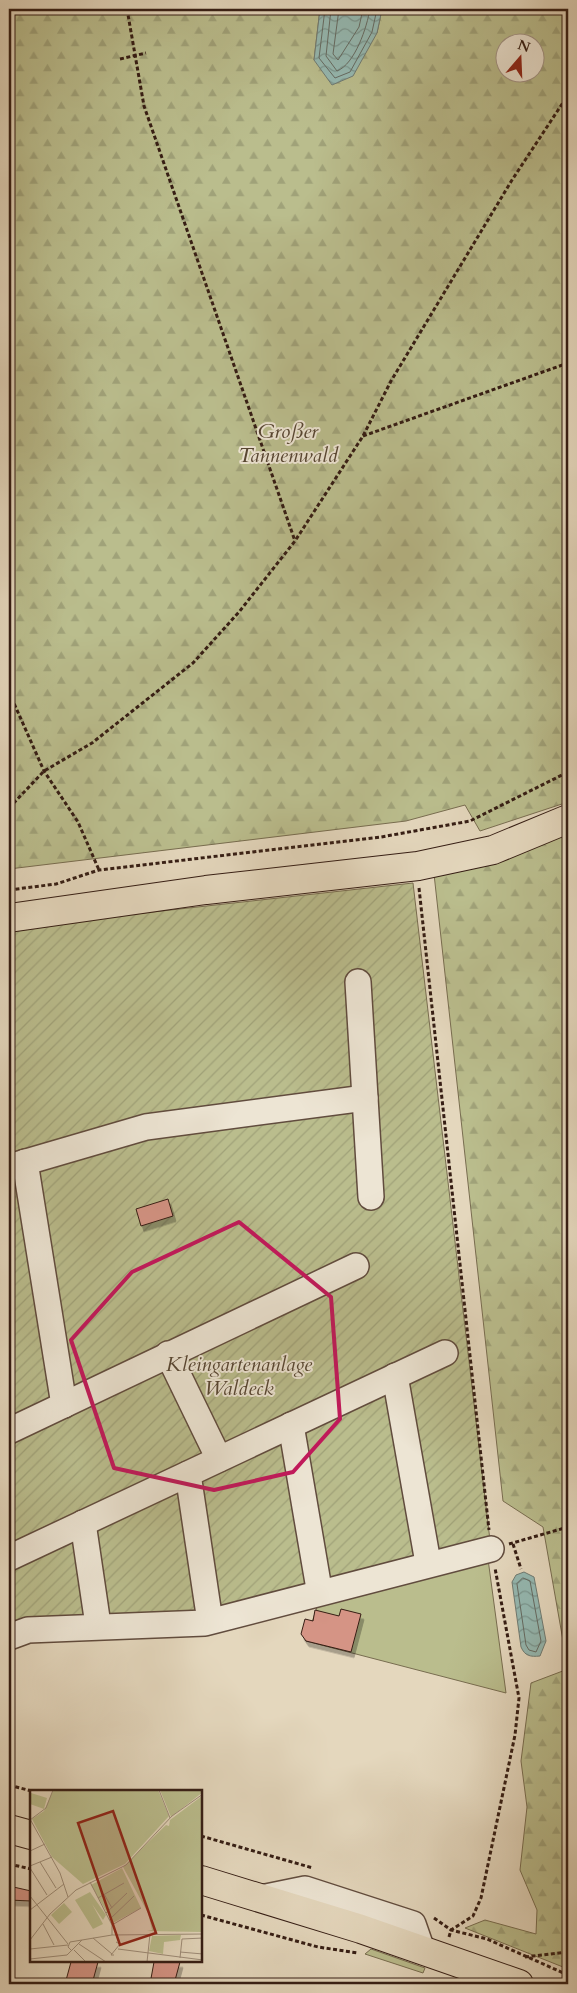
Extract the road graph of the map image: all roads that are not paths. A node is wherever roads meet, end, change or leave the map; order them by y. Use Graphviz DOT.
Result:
graph roads {
  1 [pos="568,819"];
  2 [pos="9,918"];
  3 [pos="358,982"];
  4 [pos="365,1098"];
  5 [pos="17,1164"];
  6 [pos="371,1198"];
  7 [pos="356,1266"];
  8 [pos="445,1353"];
  9 [pos="168,1354"];
  10 [pos="395,1376"];
  11 [pos="64,1406"];
  12 [pos="291,1425"];
  13 [pos="9,1431"];
  14 [pos="218,1460"];
  15 [pos="188,1474"];
  16 [pos="83,1523"];
  17 [pos="502,1546"];
  18 [pos="427,1556"];
  19 [pos="9,1558"];
  20 [pos="318,1583"];
  21 [pos="208,1608"];
  22 [pos="97,1618"];
  23 [pos="9,1637"];
  24 [pos="9,1829"];
  25 [pos="30,1835"];
  26 [pos="202,1880"];
  27 [pos="484,1979"];
  28 [pos="519,1984"];
  1 -- 2 [label="main road"];
  3 -- 4 [label="lane"];
  4 -- 5 [label="lane"];
  4 -- 6 [label="lane"];
  5 -- 11 [label="lane"];
  7 -- 9 [label="lane"];
  8 -- 10 [label="lane"];
  9 -- 11 [label="lane"];
  9 -- 14 [label="lane"];
  10 -- 12 [label="lane"];
  10 -- 18 [label="lane"];
  11 -- 13 [label="lane"];
  12 -- 14 [label="lane"];
  12 -- 20 [label="lane"];
  14 -- 15 [label="lane"];
  15 -- 16 [label="lane"];
  15 -- 21 [label="lane"];
  16 -- 19 [label="lane"];
  16 -- 22 [label="lane"];
  17 -- 23 [label="lane"];
  24 -- 25 [label="main road"];
  26 -- 27 [label="main road"];
  27 -- 28 [label="main road"];
}
